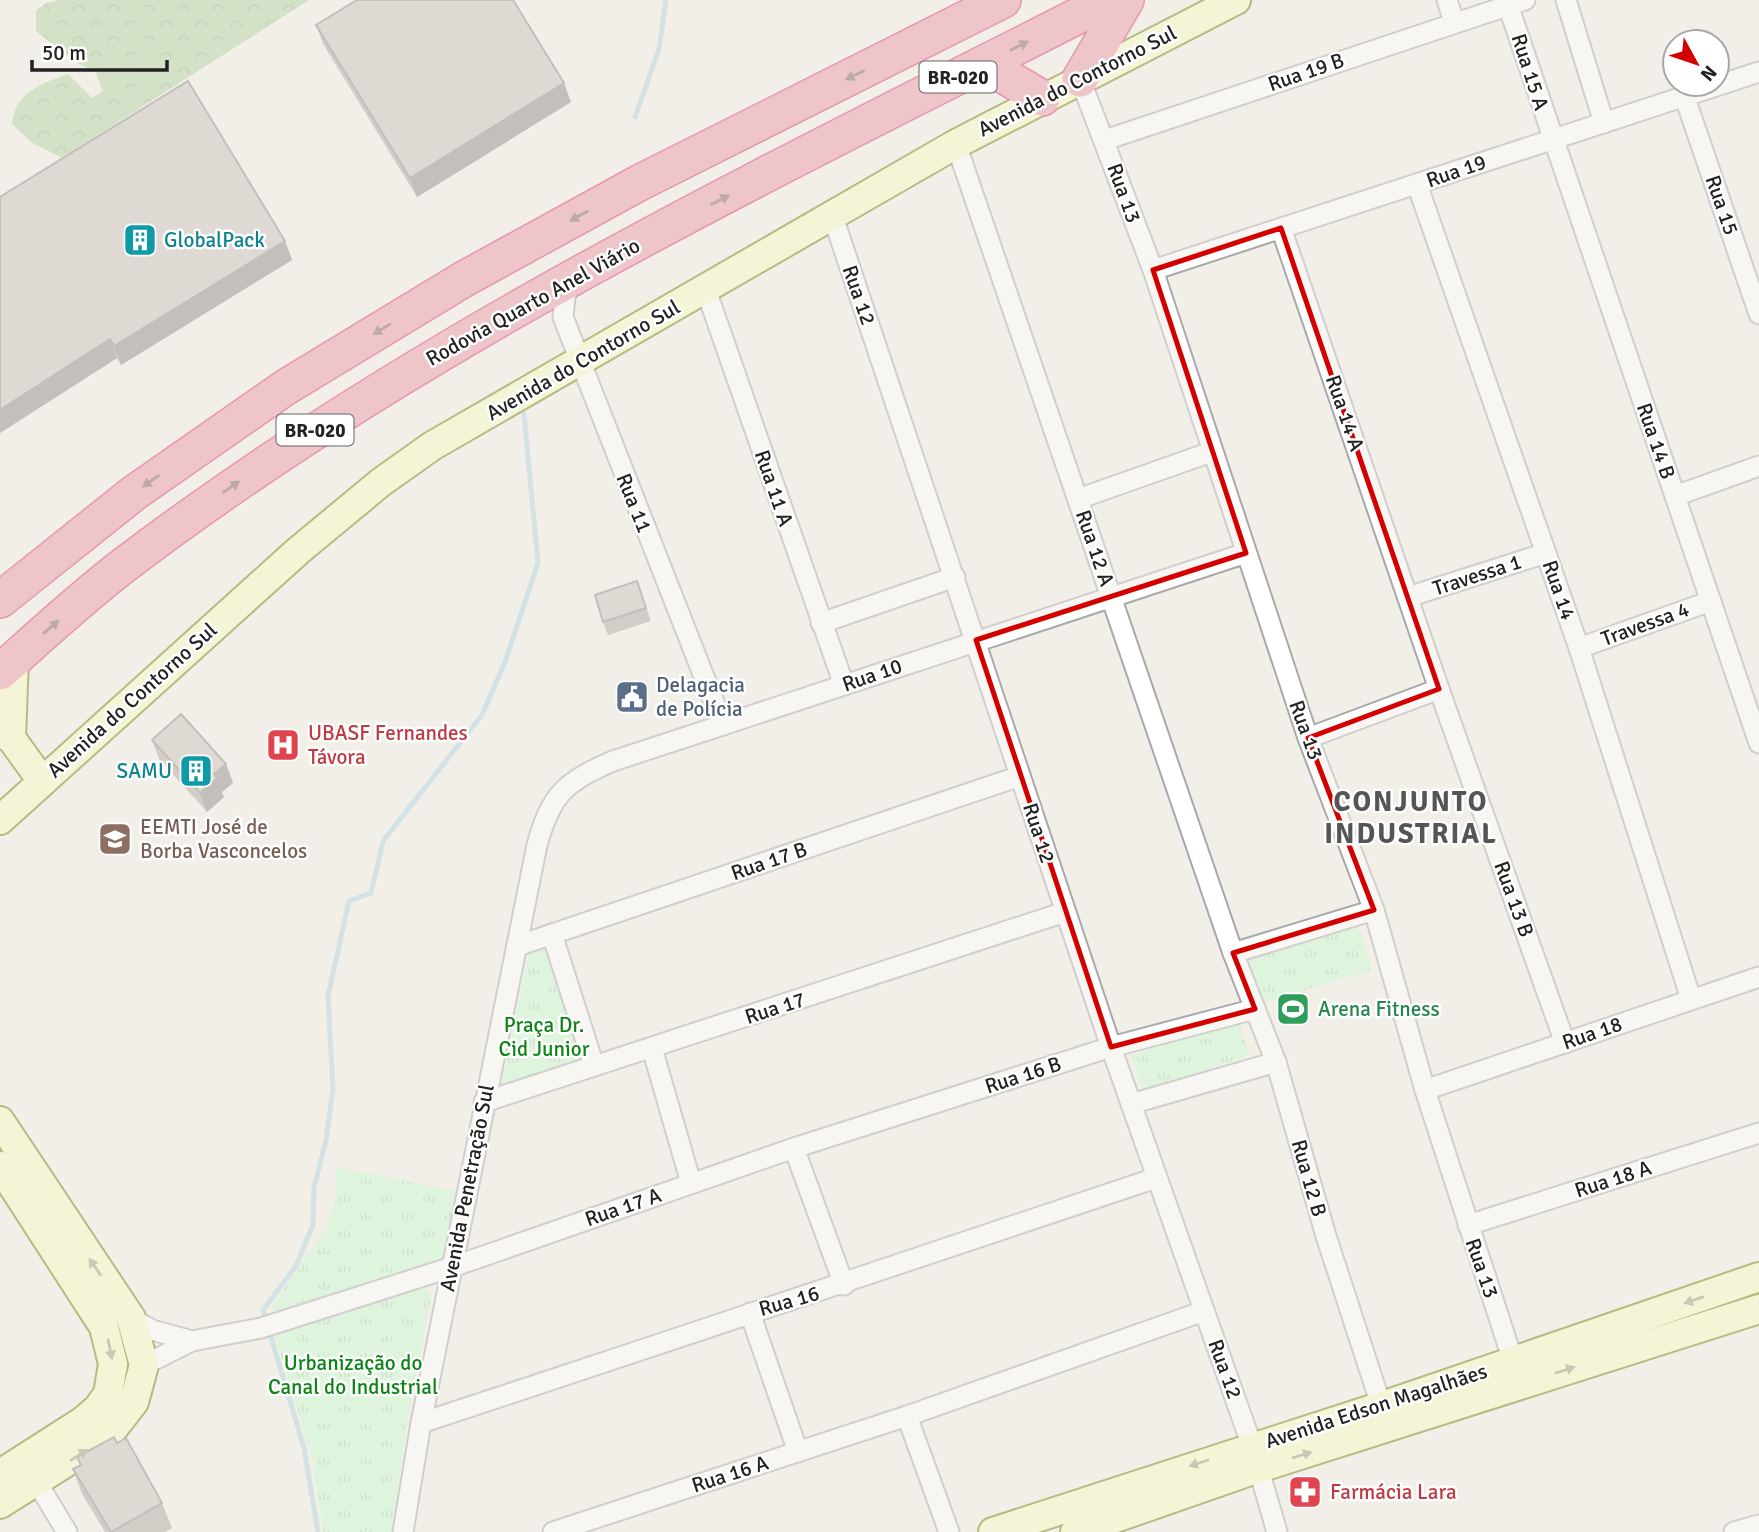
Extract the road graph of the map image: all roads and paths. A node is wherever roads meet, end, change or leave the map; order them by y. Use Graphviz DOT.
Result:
graph roads {
  1 [pos="1003,0"];
  2 [pos="1109,0"];
  3 [pos="1126,0"];
  4 [pos="1236,0"];
  5 [pos="1447,0"];
  6 [pos="1566,0"];
  7 [pos="1517,2"];
  8 [pos="1454,22"];
  9 [pos="936,35"];
  10 [pos="984,64"];
  11 [pos="1759,72"];
  12 [pos="1080,79"];
  13 [pos="1731,81"];
  14 [pos="1042,98"];
  15 [pos="1675,98"];
  16 [pos="1685,98"];
  17 [pos="890,112"];
  18 [pos="1604,122"];
  19 [pos="1552,139"];
  20 [pos="1105,140"];
  21 [pos="956,144"];
  22 [pos="639,183"];
  23 [pos="1418,184"];
  24 [pos="833,217"];
  25 [pos="1281,228"];
  26 [pos="659,231"];
  27 [pos="1153,270"];
  28 [pos="572,278"];
  29 [pos="706,290"];
  30 [pos="1759,314"];
  31 [pos="579,363"];
  32 [pos="1211,452"];
  33 [pos="1759,466"];
  34 [pos="1675,496"];
  35 [pos="1078,499"];
  36 [pos="1246,553"];
  37 [pos="1546,553"];
  38 [pos="955,577"];
  39 [pos="1112,596"];
  40 [pos="1408,597"];
  41 [pos="0,600"];
  42 [pos="1711,601"];
  43 [pos="821,624"];
  44 [pos="976,640"];
  45 [pos="1579,648"];
  46 [pos="7,665"];
  47 [pos="844,685"];
  48 [pos="1439,689"];
  49 [pos="723,725"];
  50 [pos="5,736"];
  51 [pos="1308,738"];
  52 [pos="1759,743"];
  53 [pos="1020,776"];
  54 [pos="42,781"];
  55 [pos="0,820"];
  56 [pos="537,845"];
  57 [pos="1374,910"];
  58 [pos="1065,912"];
  59 [pos="552,934"];
  60 [pos="517,946"];
  61 [pos="1233,953"];
  62 [pos="1759,978"];
  63 [pos="1691,999"];
  64 [pos="1255,1009"];
  65 [pos="1565,1043"];
  66 [pos="1111,1047"];
  67 [pos="652,1048"];
  68 [pos="1276,1062"];
  69 [pos="594,1066"];
  70 [pos="1424,1090"];
  71 [pos="484,1102"];
  72 [pos="1131,1104"];
  73 [pos="0,1121"];
  74 [pos="1759,1133"];
  75 [pos="794,1147"];
  76 [pos="0,1166"];
  77 [pos="1156,1178"];
  78 [pos="691,1183"];
  79 [pos="1468,1225"];
  80 [pos="452,1267"];
  81 [pos="1759,1278"];
  82 [pos="844,1285"];
  83 [pos="1759,1309"];
  84 [pos="1204,1311"];
  85 [pos="750,1313"];
  86 [pos="131,1318"];
  87 [pos="192,1341"];
  88 [pos="144,1365"];
  89 [pos="1517,1373"];
  90 [pos="907,1416"];
  91 [pos="1373,1416"];
  92 [pos="421,1423"];
  93 [pos="798,1452"];
  94 [pos="1255,1457"];
  95 [pos="0,1474"];
  96 [pos="36,1481"];
  97 [pos="0,1504"];
  98 [pos="1759,1525"];
  99 [pos="68,1532"];
  100 [pos="403,1532"];
  101 [pos="553,1532"];
  102 [pos="949,1532"];
  103 [pos="993,1532"];
  104 [pos="1075,1532"];
  105 [pos="1277,1532"];
  106 [pos="1734,1532"];
  1 -- 9 [label="highway, BR-020"];
  10 -- 2 [label="highway, Rodovia Quarto Anel Viário / BR-020, one-way"];
  3 -- 12 [label="highway"];
  4 -- 12 [label="street, Avenida do Contorno Sul"];
  5 -- 8 [label="street"];
  6 -- 18 [label="street"];
  7 -- 8 [label="street, Rua 19 B"];
  7 -- 19 [label="street, Rua 15 A"];
  8 -- 20 [label="street, Rua 19 B"];
  9 -- 17 [label="highway"];
  9 -- 22 [label="highway, BR-020, one-way"];
  10 -- 14 [label="highway"];
  10 -- 17 [label="highway, Rodovia Quarto Anel Viário / BR-020"];
  11 -- 13 [label="street, Rua 19"];
  12 -- 14 [label="street, Avenida do Contorno Sul"];
  12 -- 20 [label="street, Rua 13"];
  14 -- 21 [label="street, Avenida do Contorno Sul"];
  15 -- 18 [label="street, Rua 19"];
  16 -- 30 [label="street, Rua 15"];
  26 -- 17 [label="highway, Rodovia Quarto Anel Viário / BR-020, one-way"];
  18 -- 19 [label="street, Rua 19"];
  19 -- 23 [label="street, Rua 19"];
  19 -- 34 [label="street, Rua 14 B"];
  20 -- 27 [label="street, Rua 13"];
  21 -- 24 [label="street, Avenida do Contorno Sul"];
  21 -- 35 [label="street, Rua 12 A"];
  22 -- 26 [label="highway"];
  22 -- 41 [label="highway, BR-020, one-way"];
  23 -- 25 [label="street, Rua 19"];
  23 -- 37 [label="street, Rua 14"];
  24 -- 29 [label="street, Avenida do Contorno Sul"];
  24 -- 38 [label="street, Rua 12"];
  25 -- 27 [label="street, Rua 19"];
  25 -- 40 [label="street, Rua 14 A"];
  26 -- 28 [label="highway, Rodovia Quarto Anel Viário / BR-020"];
  27 -- 32 [label="street, Rua 13"];
  28 -- 31 [label="street, Rua 11"];
  46 -- 28 [label="highway, Rodovia Quarto Anel Viário / BR-020, one-way"];
  29 -- 31 [label="street, Avenida do Contorno Sul"];
  29 -- 43 [label="street, Rua 11 A"];
  31 -- 49 [label="street, Rua 11"];
  31 -- 54 [label="street, Avenida do Contorno Sul"];
  32 -- 35 [label="street"];
  32 -- 36 [label="street, Rua 13"];
  33 -- 34 [label="street"];
  34 -- 42 [label="street, Rua 14 B"];
  35 -- 39 [label="street, Rua 12 A"];
  36 -- 39 [label="street, Rua 10"];
  36 -- 51 [label="street, Rua 13"];
  37 -- 40 [label="street, Travessa 1"];
  37 -- 45 [label="street, Rua 14"];
  38 -- 43 [label="street"];
  38 -- 44 [label="street, Rua 12"];
  39 -- 44 [label="street, Rua 10"];
  39 -- 61 [label="street, Rua 12 A"];
  40 -- 48 [label="street, Rua 13 B"];
  42 -- 45 [label="street, Travessa 4"];
  42 -- 52 [label="street, Rua 14 B"];
  43 -- 47 [label="street, Rua 11 A"];
  44 -- 47 [label="street, Rua 10"];
  44 -- 53 [label="street, Rua 12"];
  45 -- 63 [label="street, Rua 14"];
  46 -- 50 [label="street"];
  47 -- 49 [label="street, Rua 10"];
  48 -- 51 [label="street"];
  48 -- 65 [label="street, Rua 13 B"];
  49 -- 56 [label="street, Rua 10"];
  50 -- 54 [label="street"];
  51 -- 57 [label="street, Rua 13"];
  53 -- 58 [label="street, Rua 12"];
  53 -- 59 [label="street, Rua 17 B"];
  54 -- 55 [label="street, Avenida do Contorno Sul"];
  56 -- 60 [label="street, Avenida Penetração Sul"];
  57 -- 61 [label="street"];
  57 -- 70 [label="street, Rua 13"];
  58 -- 66 [label="street, Rua 12"];
  58 -- 67 [label="street, Rua 17"];
  59 -- 60 [label="street, Rua 17 B"];
  59 -- 69 [label="street"];
  60 -- 71 [label="street, Avenida Penetração Sul"];
  61 -- 64 [label="street, Rua 12 B"];
  62 -- 63 [label="street, Rua 18"];
  63 -- 65 [label="street, Rua 18"];
  64 -- 66 [label="street, Rua 16 B"];
  64 -- 68 [label="street, Rua 12 B"];
  65 -- 70 [label="street, Rua 18"];
  66 -- 72 [label="street, Rua 12"];
  66 -- 75 [label="street, Rua 16 B"];
  67 -- 69 [label="street, Rua 17"];
  67 -- 78 [label="street"];
  68 -- 72 [label="street"];
  68 -- 91 [label="street, Rua 12 B"];
  69 -- 71 [label="street, Rua 17"];
  70 -- 79 [label="street, Rua 13"];
  71 -- 80 [label="street, Avenida Penetração Sul"];
  72 -- 77 [label="street, Rua 12"];
  86 -- 73 [label="street, one-way"];
  74 -- 79 [label="street, Rua 18 A"];
  75 -- 78 [label="street, Rua 17 A"];
  75 -- 82 [label="street"];
  76 -- 95 [label="street, one-way"];
  77 -- 82 [label="street, Rua 16"];
  77 -- 84 [label="street, Rua 12"];
  78 -- 80 [label="street, Rua 17 A"];
  79 -- 89 [label="street, Rua 13"];
  80 -- 87 [label="street, Rua 17 A"];
  80 -- 92 [label="street, Avenida Penetração Sul"];
  81 -- 89 [label="street, Avenida Edson Magalhães, one-way"];
  82 -- 85 [label="street, Rua 16"];
  89 -- 83 [label="street, Avenida Edson Magalhães, one-way"];
  84 -- 90 [label="street"];
  84 -- 94 [label="street, Rua 12"];
  85 -- 92 [label="street, Rua 16"];
  85 -- 93 [label="street"];
  86 -- 87 [label="street"];
  86 -- 88 [label="street"];
  87 -- 88 [label="street"];
  96 -- 88 [label="street, one-way"];
  89 -- 91 [label="street, Avenida Edson Magalhães"];
  90 -- 93 [label="street, Rua 16 A"];
  90 -- 102 [label="street"];
  91 -- 94 [label="street, Avenida Edson Magalhães"];
  92 -- 100 [label="street, Avenida Penetração Sul"];
  93 -- 101 [label="street, Rua 16 A"];
  94 -- 103 [label="street, Avenida Edson Magalhães, one-way"];
  94 -- 104 [label="street, Avenida Edson Magalhães"];
  94 -- 105 [label="street, Rua 12"];
  96 -- 97 [label="street"];
  96 -- 99 [label="street"];
  98 -- 106 [label="street"];
}
